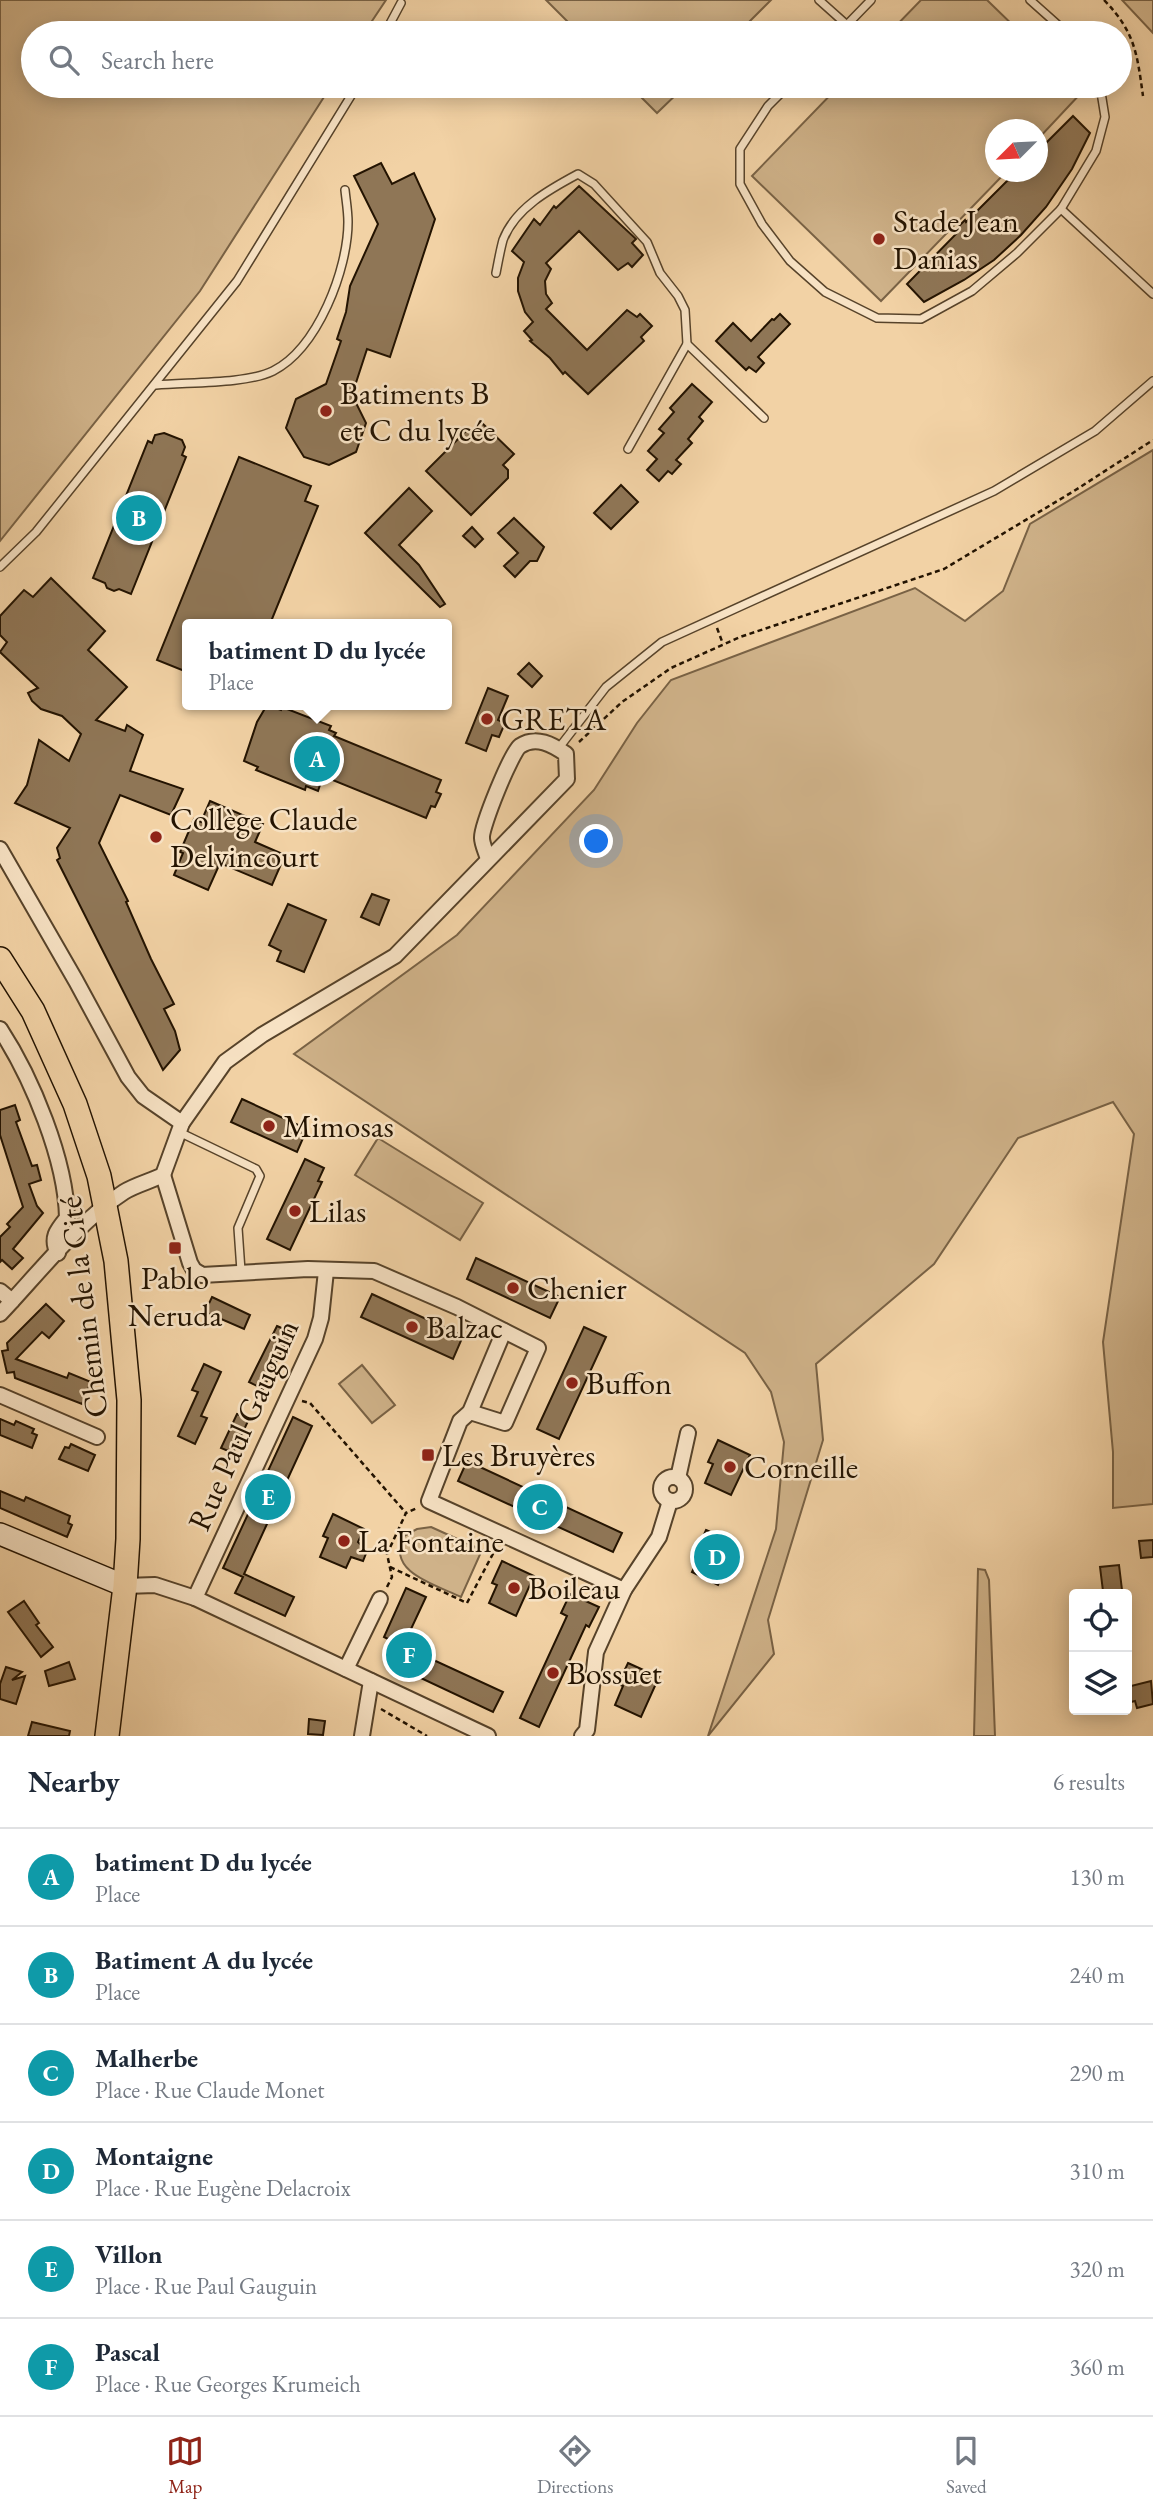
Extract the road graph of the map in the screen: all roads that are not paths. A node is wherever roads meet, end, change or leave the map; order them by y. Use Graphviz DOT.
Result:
graph roads {
  1 [pos="819,0"];
  2 [pos="872,0"];
  3 [pos="1030,0"];
  4 [pos="401,3"];
  5 [pos="391,21"];
  6 [pos="843,21"];
  7 [pos="851,21"];
  8 [pos="1054,21"];
  9 [pos="350,98"];
  10 [pos="776,98"];
  11 [pos="1102,98"];
  12 [pos="345,190"];
  13 [pos="1061,209"];
  14 [pos="496,274"];
  15 [pos="1153,294"];
  16 [pos="687,344"];
  17 [pos="1153,381"];
  18 [pos="156,384"];
  19 [pos="764,418"];
  20 [pos="628,449"];
  21 [pos="0,567"];
  22 [pos="562,751"];
  23 [pos="0,849"];
  24 [pos="488,859"];
  25 [pos="0,959"];
  26 [pos="1,1031"];
  27 [pos="181,1128"];
  28 [pos="163,1175"];
  29 [pos="106,1206"];
  30 [pos="58,1253"];
  31 [pos="241,1271"];
  32 [pos="326,1271"];
  33 [pos="0,1291"];
  34 [pos="12,1301"];
  35 [pos="0,1314"];
  36 [pos="504,1331"];
  37 [pos="0,1395"];
  38 [pos="470,1412"];
  39 [pos="688,1433"];
  40 [pos="97,1437"];
  41 [pos="0,1534"];
  42 [pos="125,1586"];
  43 [pos="625,1590"];
  44 [pos="195,1598"];
  45 [pos="380,1599"];
  46 [pos="346,1669"];
  47 [pos="371,1681"];
  48 [pos="107,1736"];
  49 [pos="362,1736"];
  50 [pos="488,1736"];
  51 [pos="582,1736"];
  1 -- 6 [label="lane"];
  2 -- 7 [label="lane"];
  3 -- 8 [label="lane"];
  4 -- 5 [label="lane"];
  9 -- 18 [label="lane"];
  10 -- 13 [label="lane"];
  11 -- 13 [label="lane"];
  12 -- 18 [label="lane"];
  13 -- 15 [label="lane"];
  14 -- 16 [label="lane"];
  16 -- 19 [label="lane"];
  16 -- 20 [label="lane"];
  17 -- 22 [label="lane"];
  18 -- 21 [label="lane"];
  22 -- 24 [label="street"];
  22 -- 24 [label="street"];
  23 -- 27 [label="street"];
  24 -- 27 [label="street"];
  25 -- 29 [label="main road, Chemin de la Cité"];
  26 -- 30 [label="street, Chemin de la Cité"];
  27 -- 28 [label="street"];
  27 -- 31 [label="lane"];
  28 -- 29 [label="street"];
  28 -- 31 [label="street"];
  29 -- 30 [label="street"];
  29 -- 42 [label="main road, Chemin de la Cité"];
  30 -- 34 [label="street"];
  31 -- 32 [label="street"];
  32 -- 36 [label="street"];
  32 -- 44 [label="street, Rue Paul Gauguin"];
  33 -- 34 [label="street"];
  34 -- 35 [label="street"];
  36 -- 38 [label="street"];
  36 -- 38 [label="street"];
  37 -- 40 [label="street"];
  38 -- 43 [label="street"];
  39 -- 43 [label="street"];
  41 -- 42 [label="street"];
  42 -- 44 [label="street"];
  42 -- 48 [label="main road, Chemin de la Cité"];
  43 -- 51 [label="street"];
  44 -- 46 [label="street"];
  45 -- 46 [label="street"];
  46 -- 47 [label="street"];
  47 -- 49 [label="street"];
  47 -- 50 [label="street"];
}
